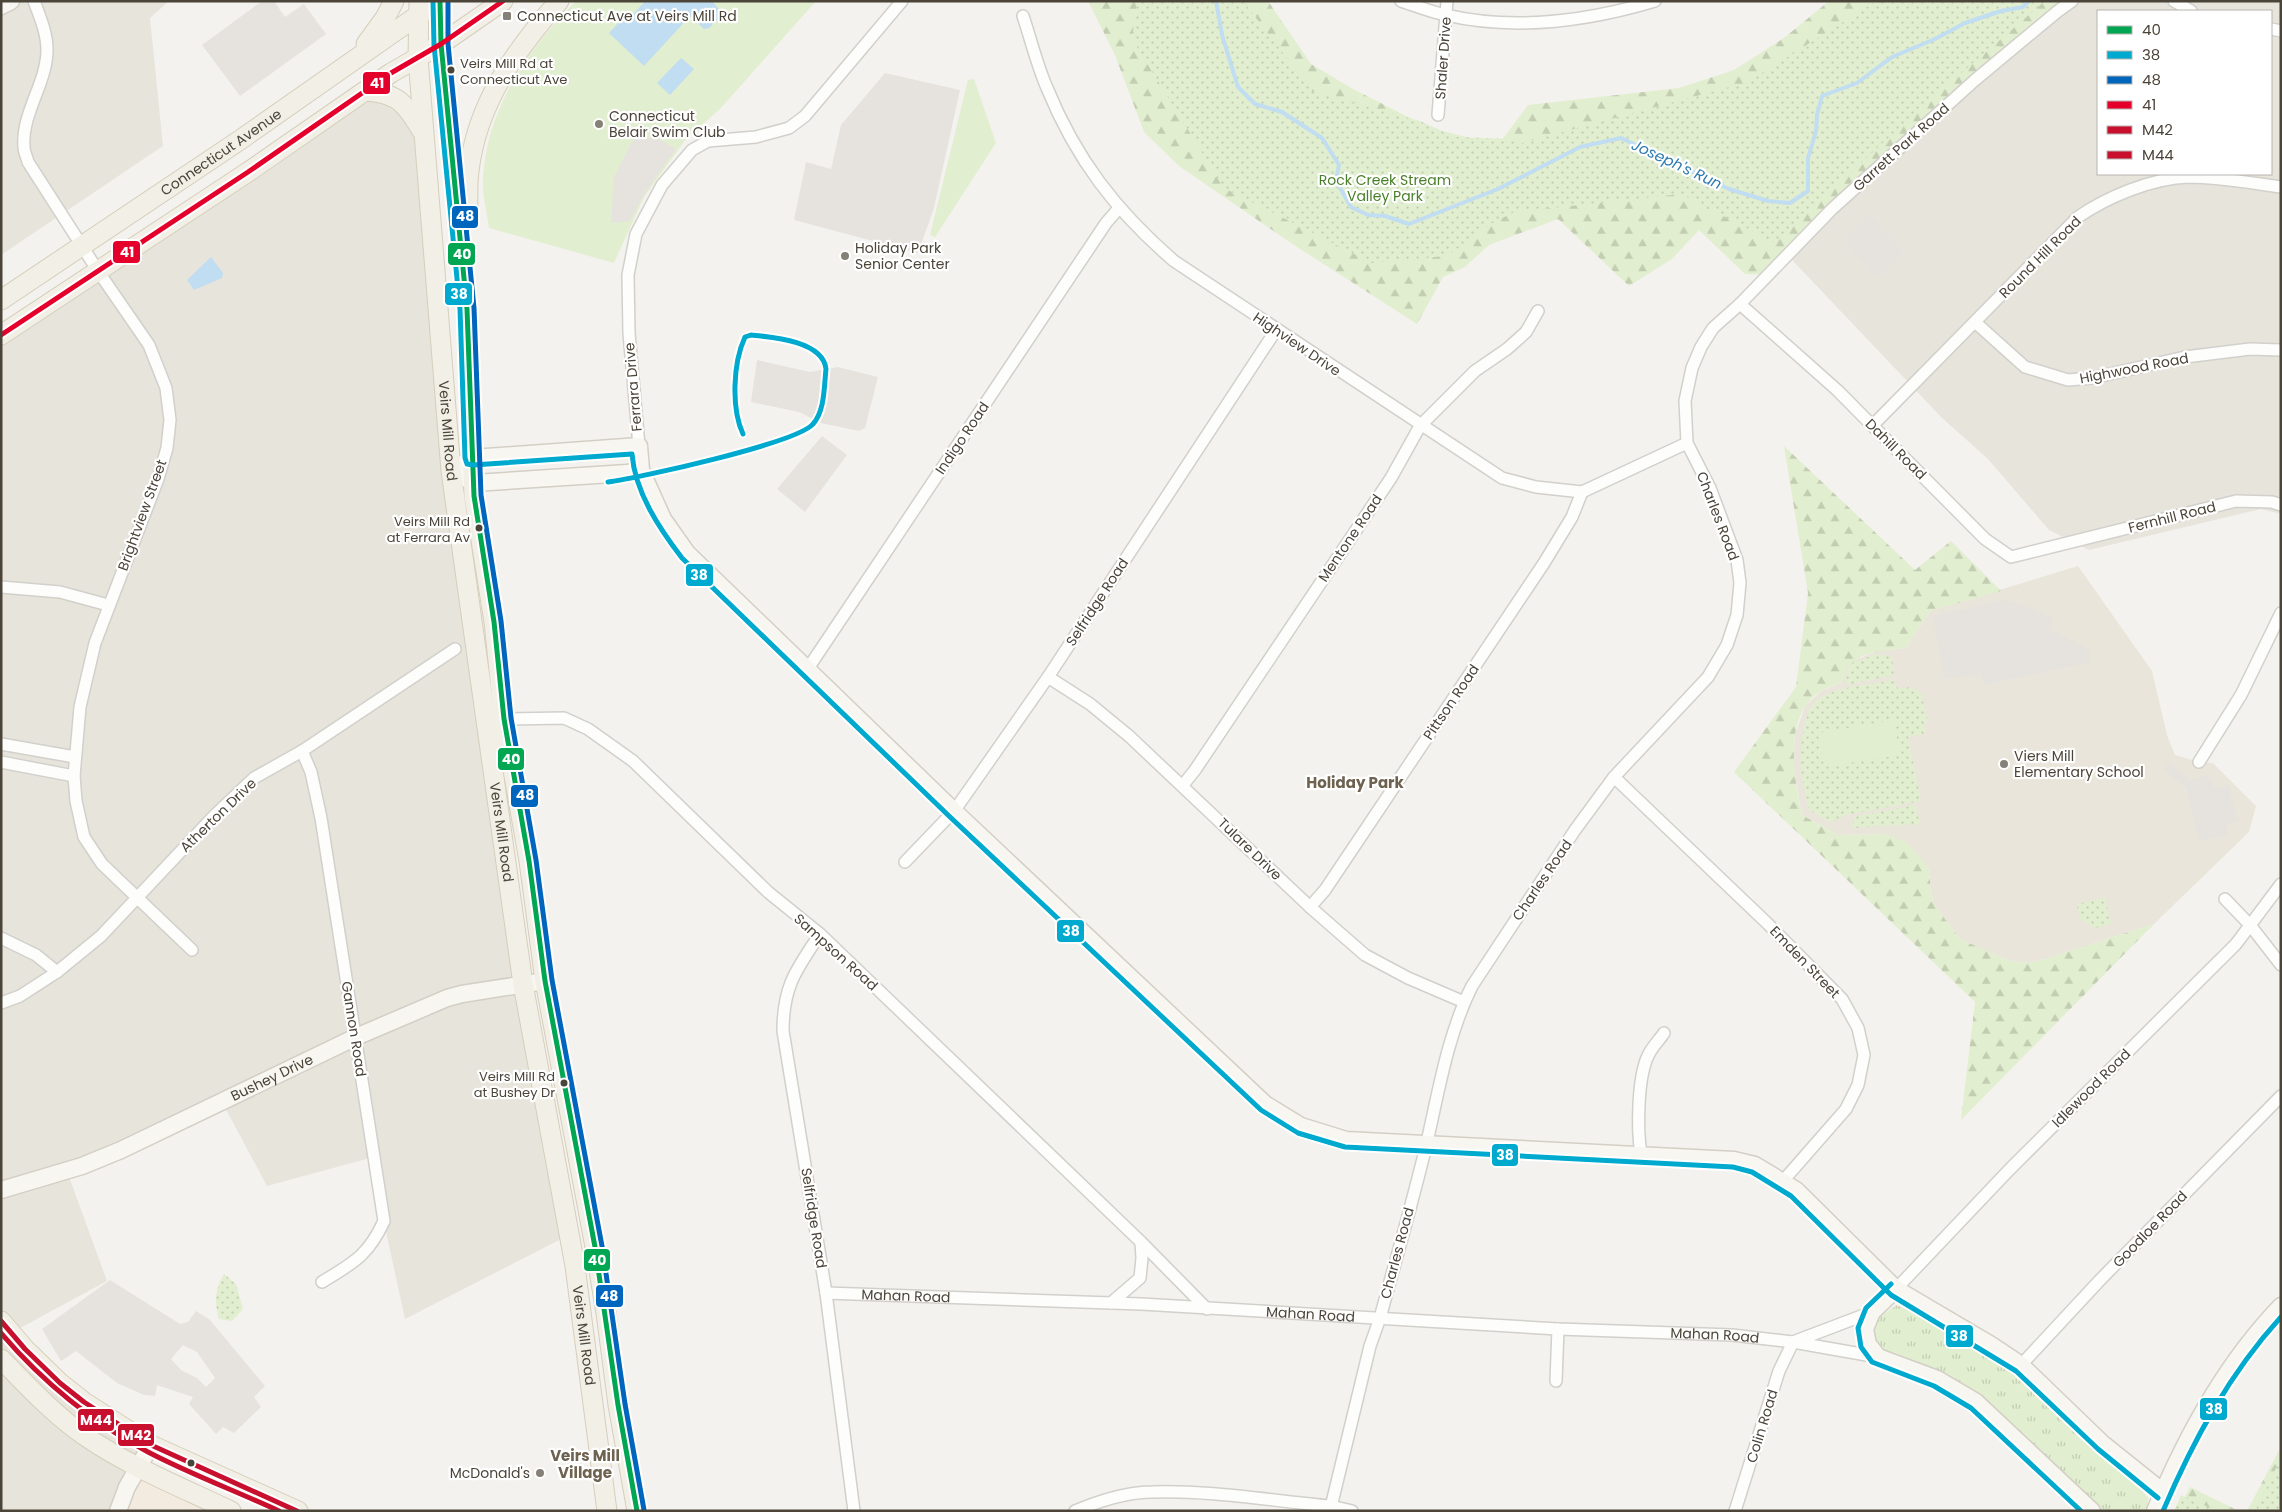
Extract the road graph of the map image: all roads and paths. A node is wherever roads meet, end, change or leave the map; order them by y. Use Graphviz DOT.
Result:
graph roads {
  1 [pos="11,1"];
  2 [pos="34,1"];
  3 [pos="394,1"];
  4 [pos="439,1"];
  5 [pos="503,1"];
  6 [pos="559,1"];
  7 [pos="902,1"];
  8 [pos="1402,1"];
  9 [pos="1447,1"];
  10 [pos="1655,1"];
  11 [pos="2072,1"];
  12 [pos="2174,1"];
  13 [pos="1,6"];
  14 [pos="419,8"];
  15 [pos="2189,10"];
  16 [pos="1023,16"];
  17 [pos="1446,16"];
  18 [pos="441,44"];
  19 [pos="418,58"];
  20 [pos="346,64"];
  21 [pos="366,91"];
  22 [pos="1438,115"];
  23 [pos="424,133"];
  24 [pos="2281,187"];
  25 [pos="1119,208"];
  26 [pos="82,246"];
  27 [pos="98,270"];
  28 [pos="1,300"];
  29 [pos="1740,304"];
  30 [pos="467,309"];
  31 [pos="1538,311"];
  32 [pos="1976,323"];
  33 [pos="1276,330"];
  34 [pos="1,335"];
  35 [pos="2281,350"];
  36 [pos="1873,425"];
  37 [pos="1420,426"];
  38 [pos="1687,443"];
  39 [pos="639,446"];
  40 [pos="472,458"];
  41 [pos="641,470"];
  42 [pos="451,471"];
  43 [pos="474,483"];
  44 [pos="1582,492"];
  45 [pos="2281,506"];
  46 [pos="2064,544"];
  47 [pos="1,587"];
  48 [pos="108,605"];
  49 [pos="2281,613"];
  50 [pos="454,649"];
  51 [pos="808,670"];
  52 [pos="1048,677"];
  53 [pos="504,719"];
  54 [pos="1,744"];
  55 [pos="302,751"];
  56 [pos="75,757"];
  57 [pos="1,762"];
  58 [pos="2199,762"];
  59 [pos="74,776"];
  60 [pos="1614,777"];
  61 [pos="1183,785"];
  62 [pos="954,811"];
  63 [pos="905,862"];
  64 [pos="2281,884"];
  65 [pos="137,898"];
  66 [pos="2225,899"];
  67 [pos="1310,906"];
  68 [pos="2250,925"];
  69 [pos="820,934"];
  70 [pos="1,938"];
  71 [pos="192,950"];
  72 [pos="2281,965"];
  73 [pos="57,972"];
  74 [pos="545,981"];
  75 [pos="523,984"];
  76 [pos="1464,1002"];
  77 [pos="1,1003"];
  78 [pos="1664,1033"];
  79 [pos="356,1037"];
  80 [pos="2281,1096"];
  81 [pos="1426,1144"];
  82 [pos="1641,1154"];
  83 [pos="1783,1181"];
  84 [pos="1,1190"];
  85 [pos="1141,1242"];
  86 [pos="322,1282"];
  87 [pos="1896,1289"];
  88 [pos="826,1293"];
  89 [pos="1111,1303"];
  90 [pos="2281,1306"];
  91 [pos="1207,1310"];
  92 [pos="1872,1312"];
  93 [pos="1380,1318"];
  94 [pos="1,1321"];
  95 [pos="1558,1329"];
  96 [pos="1793,1342"];
  97 [pos="1878,1357"];
  98 [pos="1,1359"];
  99 [pos="2021,1365"];
  100 [pos="1556,1381"];
  101 [pos="152,1445"];
  102 [pos="139,1468"];
  103 [pos="2163,1492"];
  104 [pos="1330,1509"];
  105 [pos="118,1511"];
  106 [pos="232,1511"];
  107 [pos="298,1511"];
  108 [pos="606,1511"];
  109 [pos="637,1511"];
  110 [pos="854,1511"];
  111 [pos="1075,1511"];
  112 [pos="1352,1511"];
  113 [pos="1735,1511"];
  114 [pos="2092,1511"];
  115 [pos="2155,1511"];
  1 -- 13 [label="street"];
  2 -- 26 [label="street, Brightview Street"];
  3 -- 20 [label="main road"];
  4 -- 14 [label="main road, Connecticut Avenue"];
  4 -- 18 [label="main road, Veirs Mill Road"];
  5 -- 18 [label="main road"];
  6 -- 30 [label="main road"];
  7 -- 39 [label="street, Ferrara Drive"];
  8 -- 17 [label="street"];
  9 -- 17 [label="street, Shaler Drive"];
  10 -- 17 [label="street"];
  11 -- 29 [label="street, Garrett Park Road"];
  12 -- 15 [label="street"];
  14 -- 19 [label="main road, Veirs Mill Road"];
  14 -- 20 [label="main road, Connecticut Avenue"];
  16 -- 25 [label="street, Highview Drive"];
  17 -- 22 [label="street, Shaler Drive"];
  18 -- 19 [label="main road"];
  18 -- 30 [label="main road, Veirs Mill Road"];
  19 -- 21 [label="main road"];
  19 -- 23 [label="main road, Veirs Mill Road"];
  20 -- 26 [label="main road, Connecticut Avenue"];
  21 -- 23 [label="main road"];
  21 -- 27 [label="main road"];
  23 -- 42 [label="main road, Veirs Mill Road"];
  24 -- 32 [label="street, Round Hill Road"];
  25 -- 33 [label="street, Highview Drive"];
  25 -- 51 [label="street, Indigo Road"];
  26 -- 27 [label="street, Brightview Street"];
  26 -- 28 [label="main road, Connecticut Avenue"];
  27 -- 34 [label="main road"];
  27 -- 48 [label="street, Brightview Street"];
  29 -- 36 [label="street, Dahill Road"];
  29 -- 38 [label="street, Charles Road"];
  30 -- 40 [label="main road, Veirs Mill Road"];
  31 -- 37 [label="street, Mentone Road"];
  32 -- 35 [label="street, Highwood Road"];
  32 -- 36 [label="street, Round Hill Road"];
  33 -- 37 [label="street, Highview Drive"];
  33 -- 52 [label="street, Selfridge Road"];
  36 -- 46 [label="street, Dahill Road"];
  37 -- 44 [label="street, Highview Drive"];
  37 -- 61 [label="street, Mentone Road"];
  38 -- 44 [label="street"];
  38 -- 60 [label="street, Charles Road"];
  39 -- 40 [label="street"];
  39 -- 41 [label="street, Ferrara Drive"];
  40 -- 42 [label="street"];
  40 -- 43 [label="main road, Veirs Mill Road"];
  41 -- 43 [label="street"];
  41 -- 51 [label="street, Ferrara Drive"];
  42 -- 43 [label="street"];
  42 -- 75 [label="main road, Veirs Mill Road"];
  43 -- 53 [label="main road, Veirs Mill Road"];
  44 -- 67 [label="street, Pittson Road"];
  45 -- 46 [label="street, Fernhill Road"];
  47 -- 48 [label="street"];
  48 -- 56 [label="street, Brightview Street"];
  49 -- 58 [label="street"];
  50 -- 55 [label="street, Atherton Drive"];
  51 -- 62 [label="street, Ferrara Drive"];
  52 -- 61 [label="street, Tulare Drive"];
  52 -- 62 [label="street, Selfridge Road"];
  53 -- 69 [label="street, Sampson Road"];
  53 -- 74 [label="main road, Veirs Mill Road"];
  54 -- 56 [label="street"];
  55 -- 65 [label="street, Atherton Drive"];
  55 -- 79 [label="street, Gannon Road"];
  56 -- 59 [label="street, Brightview Street"];
  57 -- 59 [label="street"];
  59 -- 65 [label="street, Brightview Street"];
  60 -- 76 [label="street, Charles Road"];
  60 -- 83 [label="street, Emden Street"];
  61 -- 67 [label="street, Tulare Drive"];
  62 -- 63 [label="street, Selfridge Road"];
  62 -- 81 [label="street, Ferrara Drive"];
  64 -- 68 [label="street, Idlewood Road"];
  65 -- 71 [label="street, Brightview Street"];
  65 -- 73 [label="street, Atherton Drive"];
  66 -- 68 [label="street"];
  67 -- 76 [label="street, Tulare Drive"];
  68 -- 72 [label="street"];
  68 -- 87 [label="street, Idlewood Road"];
  69 -- 85 [label="street, Sampson Road"];
  69 -- 88 [label="street, Selfridge Road"];
  70 -- 73 [label="street"];
  73 -- 77 [label="street, Atherton Drive"];
  74 -- 75 [label="street, Bushey Drive"];
  74 -- 109 [label="main road, Veirs Mill Road"];
  75 -- 79 [label="street, Bushey Drive"];
  75 -- 108 [label="main road, Veirs Mill Road"];
  76 -- 81 [label="street, Charles Road"];
  78 -- 82 [label="street"];
  79 -- 84 [label="street, Bushey Drive"];
  79 -- 86 [label="street, Gannon Road"];
  80 -- 99 [label="street, Goodloe Road"];
  81 -- 82 [label="street, Ferrara Drive"];
  81 -- 93 [label="street, Charles Road"];
  82 -- 83 [label="street, Ferrara Drive"];
  83 -- 87 [label="street, Ferrara Drive"];
  85 -- 89 [label="street"];
  85 -- 91 [label="street, Sampson Road"];
  87 -- 92 [label="street, Mahan Road"];
  87 -- 99 [label="street"];
  88 -- 89 [label="street, Mahan Road"];
  88 -- 110 [label="street, Selfridge Road"];
  89 -- 91 [label="street, Mahan Road"];
  90 -- 103 [label="street"];
  91 -- 93 [label="street, Mahan Road"];
  92 -- 96 [label="street, Mahan Road"];
  92 -- 97 [label="street"];
  93 -- 95 [label="street, Mahan Road"];
  93 -- 104 [label="street, Charles Road"];
  94 -- 101 [label="main road"];
  95 -- 96 [label="street, Mahan Road"];
  95 -- 100 [label="street"];
  96 -- 97 [label="street, Mahan Road"];
  96 -- 113 [label="street, Colin Road"];
  97 -- 114 [label="street, Mahan Road"];
  98 -- 102 [label="main road"];
  99 -- 103 [label="street"];
  101 -- 102 [label="street"];
  101 -- 107 [label="main road"];
  102 -- 105 [label="street"];
  102 -- 106 [label="main road"];
  103 -- 115 [label="street"];
  104 -- 111 [label="street"];
  104 -- 112 [label="street"];
}
